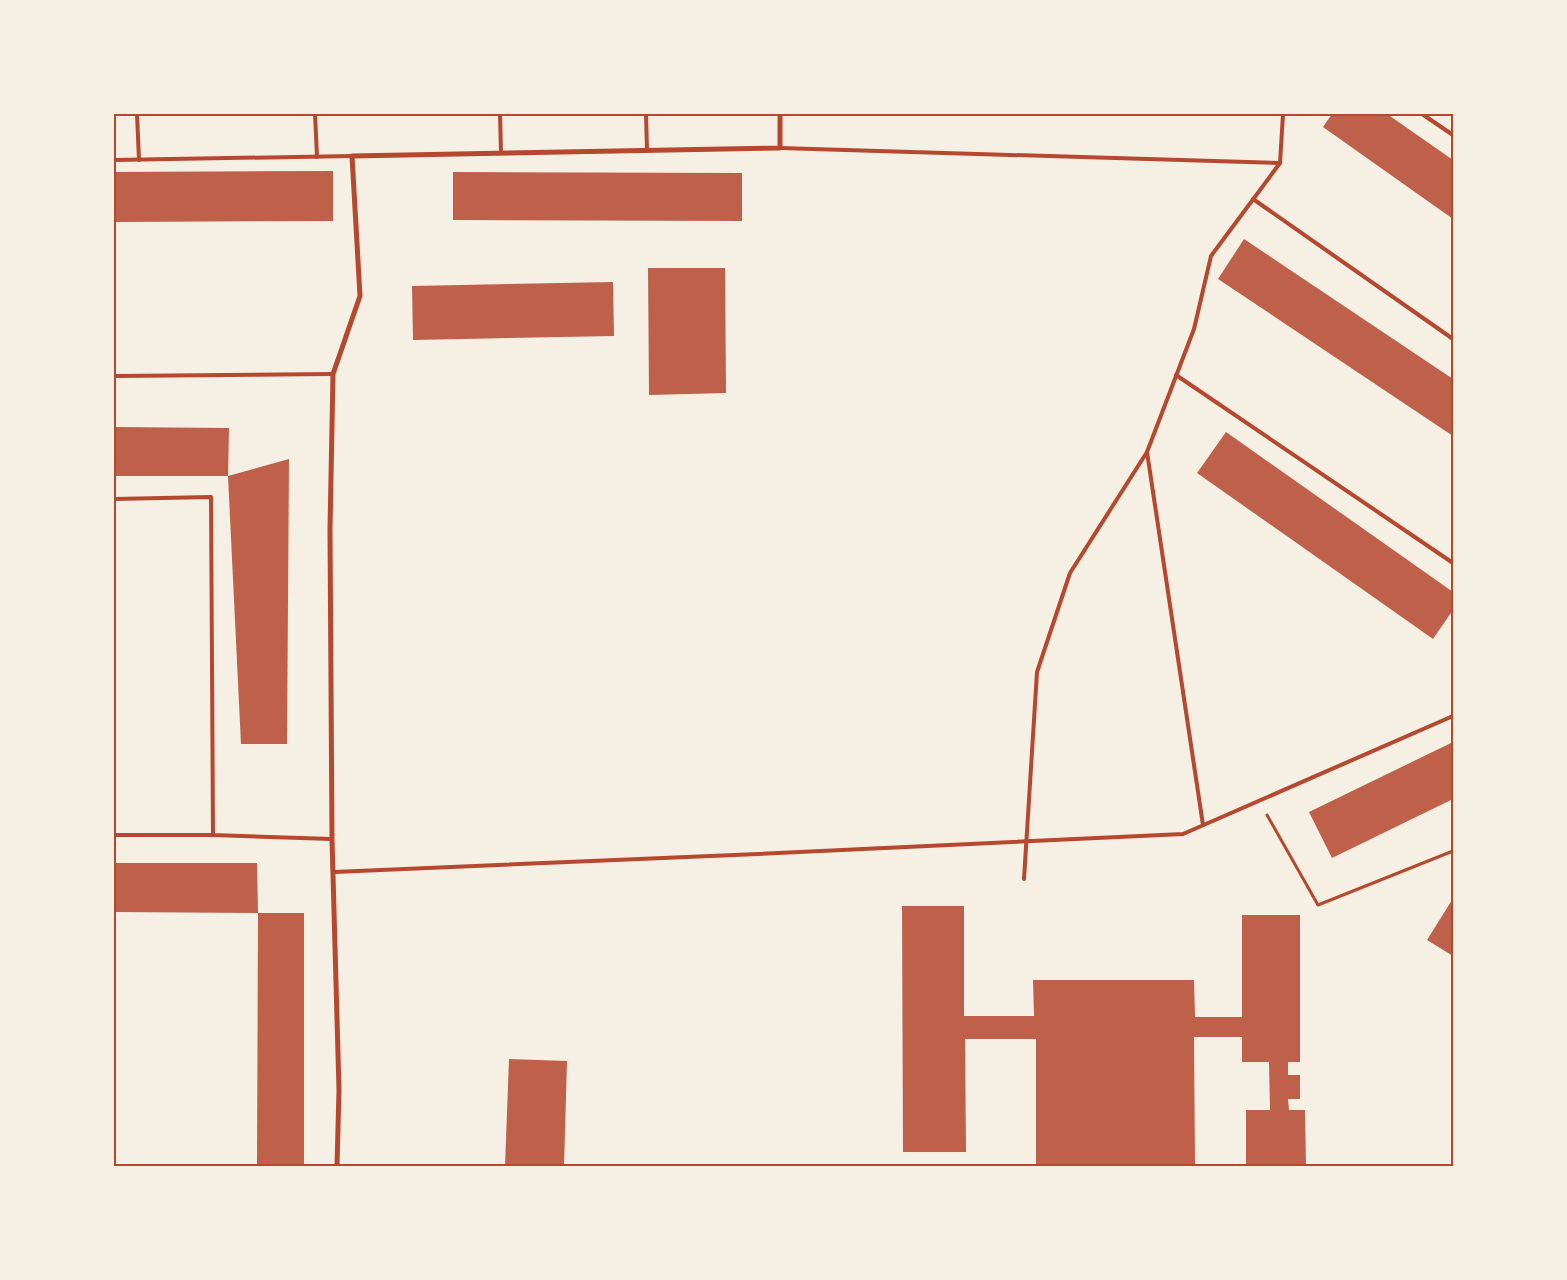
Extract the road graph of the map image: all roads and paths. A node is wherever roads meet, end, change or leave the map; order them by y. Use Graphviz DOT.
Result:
graph roads {
  1 [pos="137,114"];
  2 [pos="315,114"];
  3 [pos="500,114"];
  4 [pos="646,114"];
  5 [pos="780,114"];
  6 [pos="1283,114"];
  7 [pos="1422,114"];
  8 [pos="1453,135"];
  9 [pos="780,148"];
  10 [pos="647,151"];
  11 [pos="501,153"];
  12 [pos="352,156"];
  13 [pos="317,157"];
  14 [pos="114,160"];
  15 [pos="139,160"];
  16 [pos="1280,163"];
  17 [pos="1253,199"];
  18 [pos="1453,339"];
  19 [pos="332,374"];
  20 [pos="1176,375"];
  21 [pos="114,376"];
  22 [pos="1148,452"];
  23 [pos="114,499"];
  24 [pos="1453,563"];
  25 [pos="1453,716"];
  26 [pos="1258,801"];
  27 [pos="1203,825"];
  28 [pos="114,835"];
  29 [pos="212,835"];
  30 [pos="332,839"];
  31 [pos="1026,841"];
  32 [pos="1453,850"];
  33 [pos="334,872"];
  34 [pos="1024,878"];
  35 [pos="337,1166"];
  1 -- 15 [label="lane"];
  2 -- 13 [label="lane"];
  3 -- 11 [label="lane"];
  4 -- 10 [label="lane"];
  5 -- 9 [label="street"];
  6 -- 16 [label="lane"];
  7 -- 8 [label="lane"];
  9 -- 10 [label="street"];
  9 -- 16 [label="lane"];
  10 -- 11 [label="street"];
  11 -- 12 [label="street"];
  12 -- 13 [label="lane"];
  12 -- 19 [label="street"];
  13 -- 15 [label="lane"];
  14 -- 15 [label="lane"];
  16 -- 17 [label="lane"];
  17 -- 18 [label="lane"];
  17 -- 20 [label="lane"];
  19 -- 21 [label="lane"];
  19 -- 30 [label="street"];
  20 -- 22 [label="lane"];
  20 -- 24 [label="lane"];
  22 -- 27 [label="lane"];
  22 -- 31 [label="lane"];
  23 -- 29 [label="lane"];
  25 -- 26 [label="lane"];
  26 -- 27 [label="lane"];
  26 -- 32 [label="path"];
  27 -- 31 [label="lane"];
  28 -- 29 [label="lane"];
  29 -- 30 [label="lane"];
  30 -- 33 [label="street"];
  31 -- 33 [label="lane"];
  31 -- 34 [label="lane"];
  33 -- 35 [label="street"];
}
